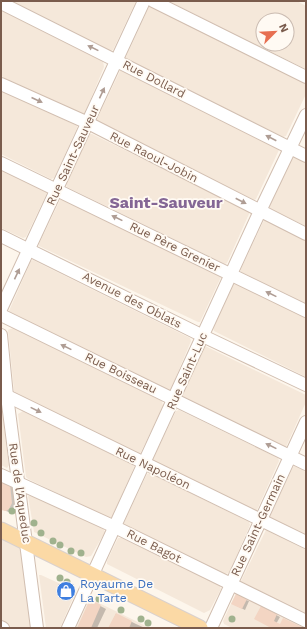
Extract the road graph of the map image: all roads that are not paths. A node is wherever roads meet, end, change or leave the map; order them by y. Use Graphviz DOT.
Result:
graph roads {
  1 [pos="144,1"];
  2 [pos="153,1"];
  3 [pos="1,3"];
  4 [pos="117,60"];
  5 [pos="306,77"];
  6 [pos="1,84"];
  7 [pos="306,115"];
  8 [pos="88,123"];
  9 [pos="291,148"];
  10 [pos="306,156"];
  11 [pos="1,163"];
  12 [pos="56,189"];
  13 [pos="260,211"];
  14 [pos="306,234"];
  15 [pos="1,236"];
  16 [pos="29,249"];
  17 [pos="232,275"];
  18 [pos="1,309"];
  19 [pos="306,311"];
  20 [pos="1,315"];
  21 [pos="1,335"];
  22 [pos="203,336"];
  23 [pos="306,385"];
  24 [pos="4,395"];
  25 [pos="174,399"];
  26 [pos="306,422"];
  27 [pos="290,456"];
  28 [pos="145,463"];
  29 [pos="306,464"];
  30 [pos="1,475"];
  31 [pos="19,484"];
  32 [pos="261,520"];
  33 [pos="115,527"];
  34 [pos="1,530"];
  35 [pos="27,542"];
  36 [pos="306,542"];
  37 [pos="92,574"];
  38 [pos="231,584"];
  39 [pos="306,621"];
  40 [pos="37,628"];
  41 [pos="68,628"];
  42 [pos="200,628"];
  43 [pos="211,628"];
  1 -- 4 [label="street, Rue Saint-Sauveur"];
  2 -- 5 [label="street"];
  4 -- 3 [label="street, Rue Dollard, one-way"];
  8 -- 4 [label="street, Rue Saint-Sauveur, one-way"];
  9 -- 4 [label="street, Rue Dollard, one-way"];
  6 -- 8 [label="street, Rue Raoul-Jobin, one-way"];
  7 -- 9 [label="street, Rue Saint-Luc"];
  8 -- 12 [label="street, Rue Saint-Sauveur"];
  8 -- 13 [label="street, Rue Raoul-Jobin, one-way"];
  9 -- 10 [label="street, Rue Dollard"];
  9 -- 13 [label="street, Rue Saint-Luc"];
  11 -- 12 [label="street, Rue Père Grenier"];
  12 -- 16 [label="street, Rue Saint-Sauveur"];
  17 -- 12 [label="street, Rue Père Grenier, one-way"];
  13 -- 14 [label="street, Rue Raoul-Jobin"];
  13 -- 17 [label="street, Rue Saint-Luc"];
  15 -- 16 [label="street, Avenue des Oblats"];
  18 -- 16 [label="street, Rue Saint-Sauveur, one-way"];
  16 -- 22 [label="street, Avenue des Oblats"];
  19 -- 17 [label="street, Rue Père Grenier, one-way"];
  17 -- 22 [label="street, Rue Saint-Luc"];
  25 -- 20 [label="street, Rue Boisseau, one-way"];
  21 -- 24 [label="street, Rue de l'Aqueduc"];
  22 -- 23 [label="street, Avenue des Oblats"];
  22 -- 25 [label="street, Rue Saint-Luc"];
  24 -- 28 [label="street, Rue Napoléon, one-way"];
  24 -- 31 [label="street, Rue de l'Aqueduc"];
  27 -- 25 [label="street, Rue Boisseau, one-way"];
  25 -- 28 [label="street, Rue Saint-Luc"];
  26 -- 27 [label="street, Rue Saint-Germain"];
  27 -- 29 [label="street, Rue Boisseau"];
  27 -- 32 [label="street, Rue Saint-Germain"];
  28 -- 32 [label="street, Rue Napoléon"];
  28 -- 33 [label="street, Rue Saint-Luc"];
  30 -- 31 [label="street, Rue Bagot"];
  31 -- 33 [label="street, Rue Bagot"];
  31 -- 35 [label="street, Rue de l'Aqueduc"];
  32 -- 36 [label="street, Rue Napoléon"];
  32 -- 38 [label="street, Rue Saint-Germain"];
  33 -- 37 [label="street, Rue Saint-Luc"];
  33 -- 38 [label="street, Rue Bagot"];
  34 -- 35 [label="main road"];
  35 -- 37 [label="main road"];
  35 -- 40 [label="street, Rue de l'Aqueduc"];
  37 -- 41 [label="street, Rue Saint-Luc"];
  37 -- 42 [label="main road"];
  38 -- 39 [label="street, Rue Bagot"];
  38 -- 43 [label="street, Rue Saint-Germain"];
}
